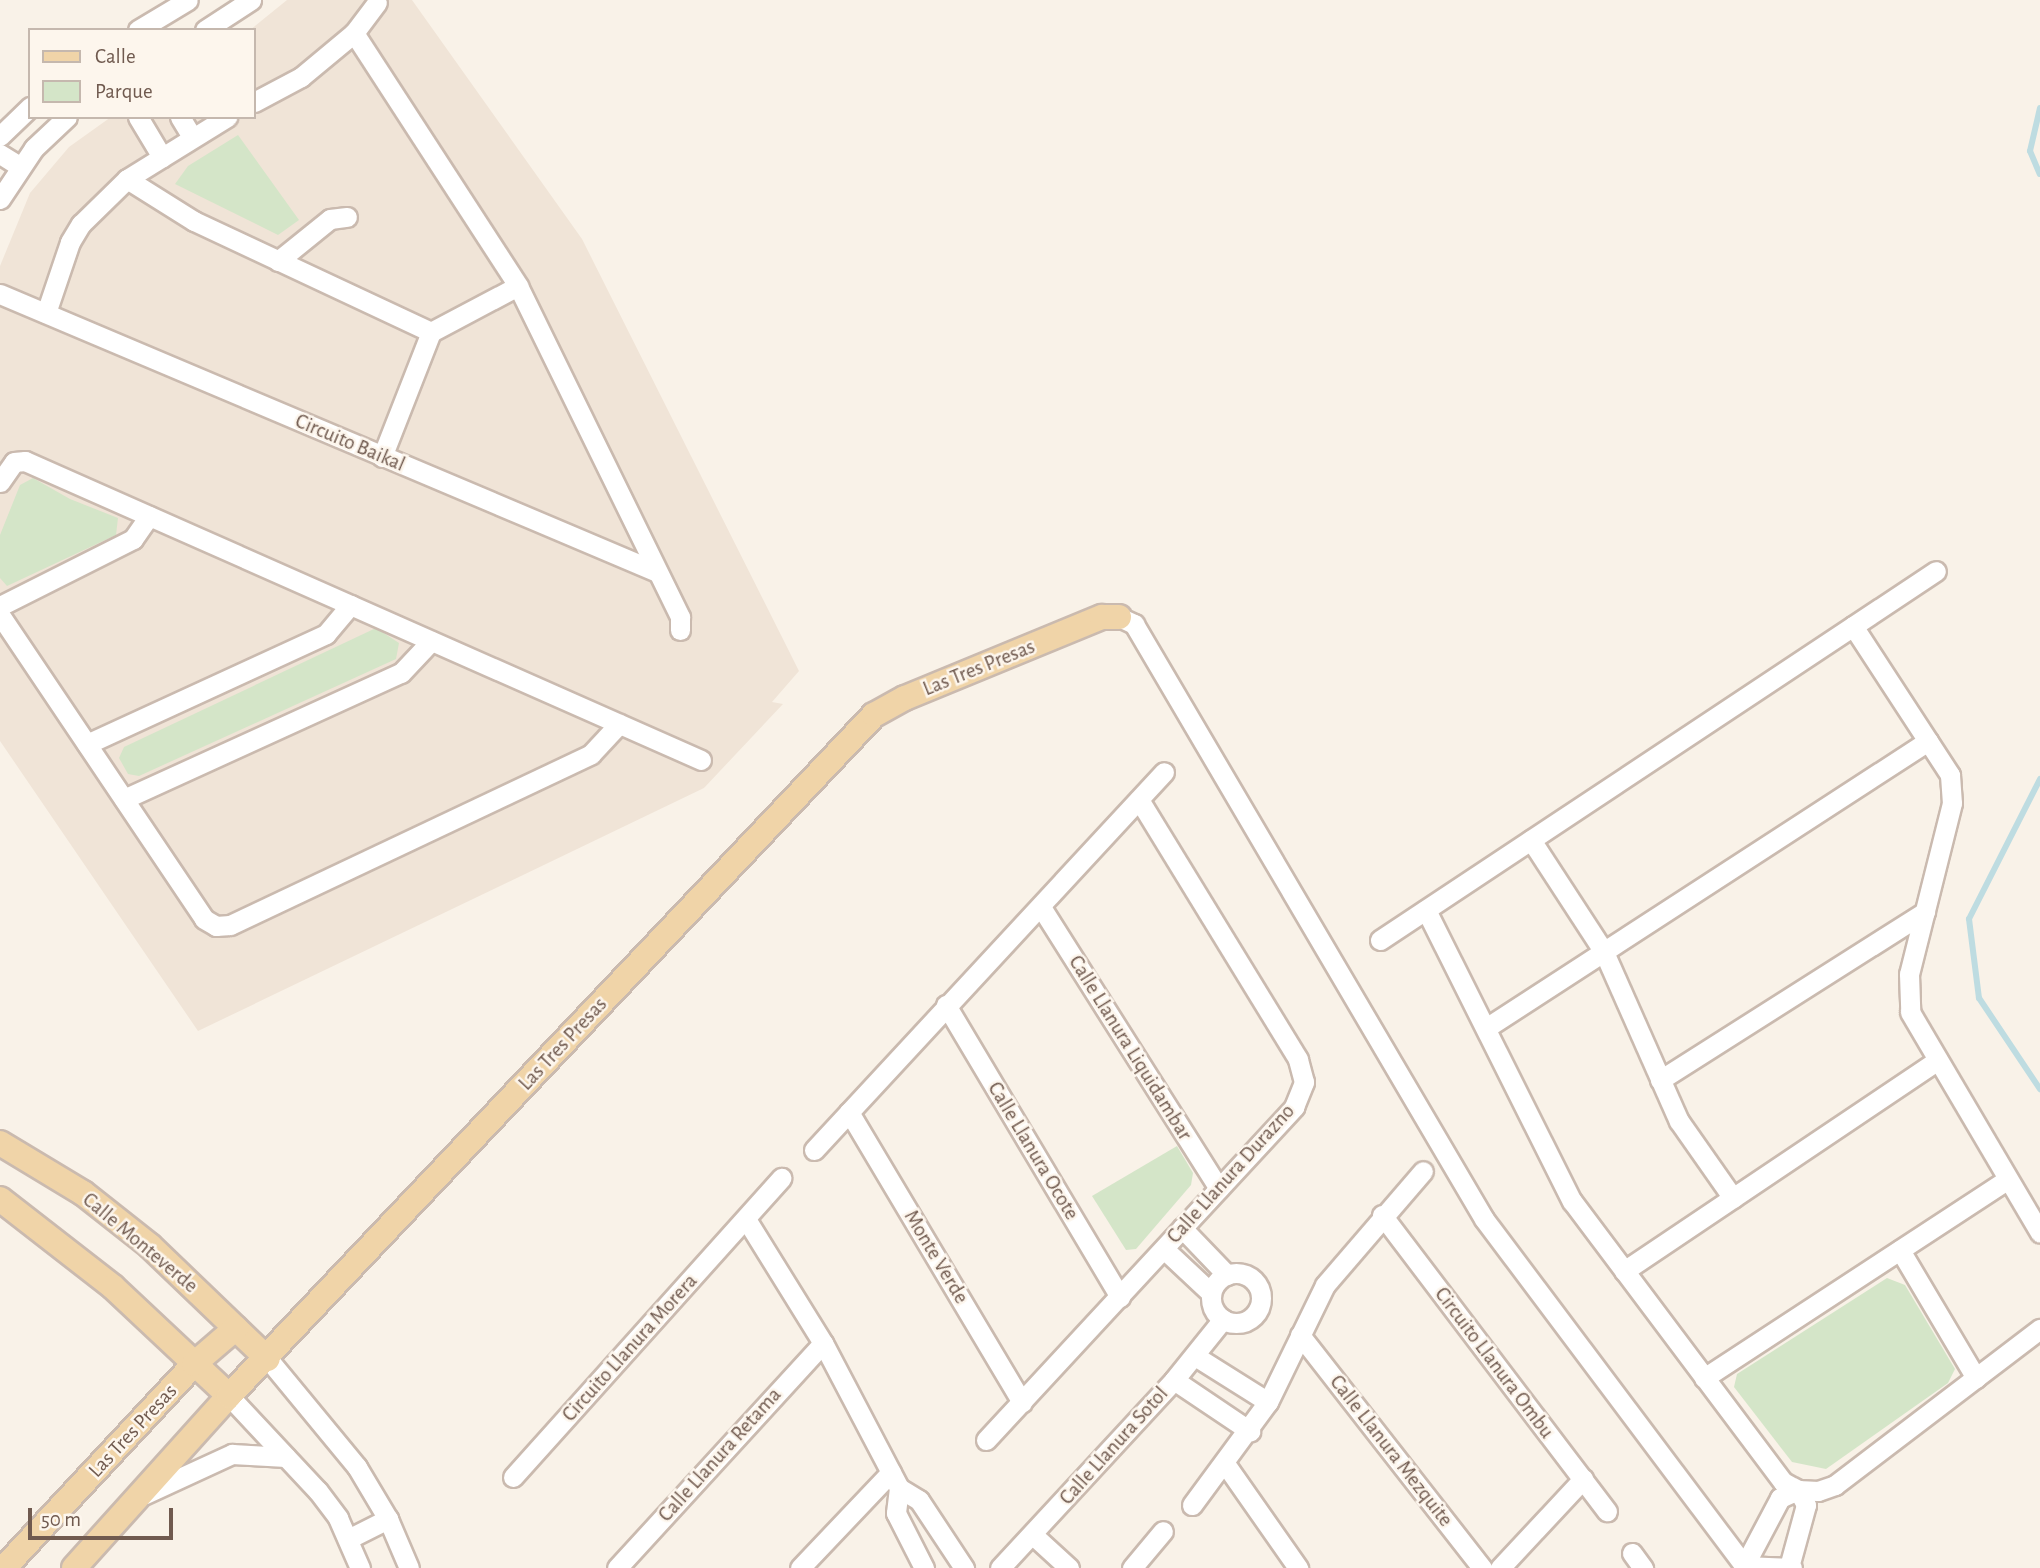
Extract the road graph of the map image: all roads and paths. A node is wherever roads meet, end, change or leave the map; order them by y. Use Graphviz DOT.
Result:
graph roads {
  1 [pos="188,0"];
  2 [pos="251,0"];
  3 [pos="377,3"];
  4 [pos="141,28"];
  5 [pos="208,28"];
  6 [pos="354,33"];
  7 [pos="256,101"];
  8 [pos="28,109"];
  9 [pos="65,119"];
  10 [pos="139,119"];
  11 [pos="181,119"];
  12 [pos="223,119"];
  13 [pos="0,136"];
  14 [pos="192,136"];
  15 [pos="0,154"];
  16 [pos="162,157"];
  17 [pos="19,166"];
  18 [pos="127,179"];
  19 [pos="0,199"];
  20 [pos="347,216"];
  21 [pos="278,261"];
  22 [pos="517,286"];
  23 [pos="0,294"];
  24 [pos="46,313"];
  25 [pos="431,332"];
  26 [pos="382,457"];
  27 [pos="0,482"];
  28 [pos="149,516"];
  29 [pos="655,570"];
  30 [pos="1936,571"];
  31 [pos="350,605"];
  32 [pos="0,606"];
  33 [pos="0,615"];
  34 [pos="1119,617"];
  35 [pos="1853,626"];
  36 [pos="680,631"];
  37 [pos="431,641"];
  38 [pos="619,724"];
  39 [pos="1928,741"];
  40 [pos="87,744"];
  41 [pos="701,760"];
  42 [pos="1164,772"];
  43 [pos="124,799"];
  44 [pos="1139,800"];
  45 [pos="1531,840"];
  46 [pos="1041,907"];
  47 [pos="1426,909"];
  48 [pos="1925,912"];
  49 [pos="1380,940"];
  50 [pos="1604,952"];
  51 [pos="946,1005"];
  52 [pos="1486,1028"];
  53 [pos="1938,1060"];
  54 [pos="1660,1080"];
  55 [pos="849,1112"];
  56 [pos="0,1143"];
  57 [pos="814,1150"];
  58 [pos="1423,1171"];
  59 [pos="781,1178"];
  60 [pos="2008,1179"];
  61 [pos="1219,1189"];
  62 [pos="1733,1198"];
  63 [pos="0,1199"];
  64 [pos="1382,1215"];
  65 [pos="747,1219"];
  66 [pos="1182,1228"];
  67 [pos="2040,1233"];
  68 [pos="1164,1249"];
  69 [pos="1900,1250"];
  70 [pos="1624,1271"];
  71 [pos="1227,1275"];
  72 [pos="1211,1293"];
  73 [pos="1120,1297"];
  74 [pos="1223,1319"];
  75 [pos="236,1328"];
  76 [pos="2040,1329"];
  77 [pos="1300,1335"];
  78 [pos="823,1343"];
  79 [pos="1195,1356"];
  80 [pos="268,1359"];
  81 [pos="194,1364"];
  82 [pos="1704,1378"];
  83 [pos="1976,1378"];
  84 [pos="1174,1380"];
  85 [pos="229,1396"];
  86 [pos="1022,1402"];
  87 [pos="1268,1402"];
  88 [pos="1250,1431"];
  89 [pos="986,1440"];
  90 [pos="286,1457"];
  91 [pos="1226,1465"];
  92 [pos="513,1477"];
  93 [pos="1583,1479"];
  94 [pos="895,1480"];
  95 [pos="1798,1490"];
  96 [pos="138,1497"];
  97 [pos="1192,1505"];
  98 [pos="1607,1511"];
  99 [pos="388,1519"];
  100 [pos="1163,1531"];
  101 [pos="1033,1535"];
  102 [pos="348,1539"];
  103 [pos="1007,1566"];
  104 [pos="1745,1567"];
  105 [pos="4,1568"];
  106 [pos="74,1568"];
  107 [pos="360,1568"];
  108 [pos="409,1568"];
  109 [pos="617,1568"];
  110 [pos="800,1568"];
  111 [pos="924,1568"];
  112 [pos="964,1568"];
  113 [pos="1069,1568"];
  114 [pos="1132,1568"];
  115 [pos="1298,1568"];
  116 [pos="1482,1568"];
  117 [pos="1500,1568"];
  118 [pos="1791,1568"];
  1 -- 4 [label="street"];
  2 -- 5 [label="street"];
  3 -- 6 [label="street"];
  6 -- 7 [label="street"];
  6 -- 22 [label="street"];
  8 -- 13 [label="street"];
  9 -- 17 [label="street"];
  10 -- 16 [label="street"];
  11 -- 14 [label="street"];
  12 -- 14 [label="street"];
  14 -- 16 [label="street"];
  15 -- 17 [label="street"];
  16 -- 18 [label="street"];
  17 -- 19 [label="street"];
  18 -- 21 [label="street"];
  18 -- 24 [label="street"];
  20 -- 21 [label="street"];
  21 -- 25 [label="street"];
  22 -- 25 [label="street"];
  22 -- 29 [label="street"];
  23 -- 24 [label="street, Circuito Baikal"];
  24 -- 26 [label="street, Circuito Baikal"];
  25 -- 26 [label="street"];
  26 -- 29 [label="street, Circuito Baikal"];
  27 -- 28 [label="street"];
  28 -- 31 [label="street"];
  28 -- 32 [label="street"];
  29 -- 36 [label="street"];
  30 -- 35 [label="street"];
  31 -- 37 [label="street"];
  31 -- 40 [label="street"];
  33 -- 40 [label="street"];
  34 -- 80 [label="main road, Las Tres Presas"];
  34 -- 104 [label="street"];
  35 -- 39 [label="street"];
  35 -- 45 [label="street"];
  37 -- 38 [label="street"];
  37 -- 43 [label="street"];
  38 -- 41 [label="street"];
  38 -- 43 [label="street"];
  39 -- 48 [label="street"];
  39 -- 50 [label="street"];
  40 -- 43 [label="street"];
  42 -- 44 [label="street"];
  44 -- 46 [label="street"];
  44 -- 61 [label="street, Calle Llanura Durazno"];
  45 -- 47 [label="street"];
  45 -- 50 [label="street"];
  46 -- 51 [label="street"];
  46 -- 61 [label="street, Calle Llanura Liquidambar"];
  47 -- 49 [label="street"];
  47 -- 52 [label="street"];
  48 -- 53 [label="street"];
  48 -- 54 [label="street"];
  50 -- 52 [label="street"];
  50 -- 54 [label="street"];
  51 -- 55 [label="street"];
  51 -- 73 [label="street, Calle Llanura Ocote"];
  52 -- 70 [label="street"];
  53 -- 60 [label="street"];
  53 -- 62 [label="street"];
  54 -- 62 [label="street"];
  55 -- 57 [label="street"];
  55 -- 86 [label="street, Monte Verde"];
  56 -- 75 [label="main road, Calle Monteverde"];
  58 -- 64 [label="street"];
  59 -- 65 [label="street, Circuito Llanura Morera"];
  60 -- 67 [label="street"];
  60 -- 69 [label="street"];
  61 -- 66 [label="street, Calle Llanura Durazno"];
  62 -- 70 [label="street"];
  63 -- 81 [label="main road"];
  64 -- 77 [label="street"];
  64 -- 93 [label="street, Circuito Llanura Ombu"];
  65 -- 78 [label="street"];
  65 -- 92 [label="street, Circuito Llanura Morera"];
  66 -- 68 [label="street, Calle Llanura Durazno"];
  66 -- 71 [label="street"];
  68 -- 72 [label="street"];
  68 -- 73 [label="street, Calle Llanura Durazno"];
  69 -- 82 [label="street"];
  69 -- 83 [label="street"];
  70 -- 82 [label="street"];
  71 -- 72 [label="street"];
  71 -- 74 [label="street"];
  72 -- 74 [label="street"];
  73 -- 86 [label="street, Calle Llanura Durazno"];
  74 -- 79 [label="street, Calle Llanura Sotol"];
  75 -- 80 [label="main road, Calle Monteverde"];
  75 -- 81 [label="main road, Las Tres Presas"];
  76 -- 83 [label="street"];
  77 -- 87 [label="street"];
  77 -- 116 [label="street, Calle Llanura Mezquite"];
  78 -- 94 [label="street"];
  78 -- 109 [label="street, Calle Llanura Retama"];
  79 -- 84 [label="street, Calle Llanura Sotol"];
  79 -- 87 [label="street"];
  80 -- 85 [label="main road, Las Tres Presas"];
  80 -- 99 [label="street"];
  81 -- 85 [label="main road"];
  81 -- 105 [label="main road, Las Tres Presas"];
  82 -- 95 [label="street"];
  83 -- 95 [label="street"];
  84 -- 88 [label="street"];
  84 -- 101 [label="street, Calle Llanura Sotol"];
  85 -- 90 [label="street"];
  85 -- 96 [label="main road, Las Tres Presas"];
  86 -- 89 [label="street, Calle Llanura Durazno"];
  87 -- 88 [label="street"];
  88 -- 91 [label="street"];
  90 -- 96 [label="street"];
  90 -- 102 [label="street"];
  91 -- 97 [label="street"];
  91 -- 115 [label="street"];
  93 -- 98 [label="street, Circuito Llanura Ombu"];
  93 -- 117 [label="street"];
  94 -- 110 [label="street"];
  94 -- 111 [label="street"];
  94 -- 112 [label="street"];
  95 -- 104 [label="street"];
  95 -- 118 [label="street"];
  96 -- 106 [label="main road, Las Tres Presas"];
  99 -- 102 [label="street"];
  99 -- 108 [label="street"];
  100 -- 114 [label="street"];
  101 -- 103 [label="street, Calle Llanura Sotol"];
  101 -- 113 [label="street"];
  102 -- 107 [label="street"];
  104 -- 118 [label="street"];
}
